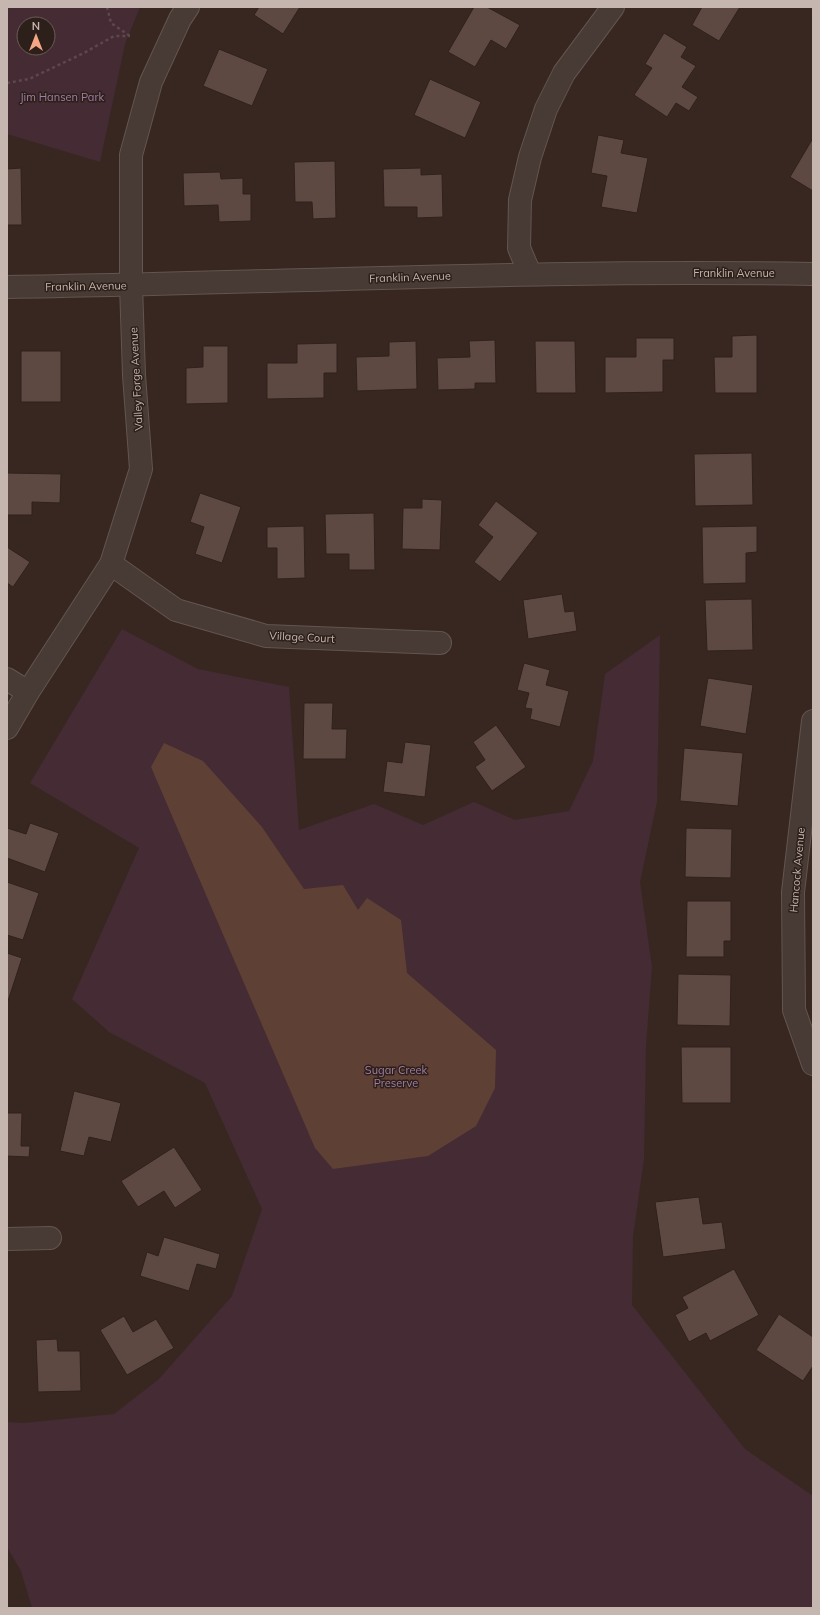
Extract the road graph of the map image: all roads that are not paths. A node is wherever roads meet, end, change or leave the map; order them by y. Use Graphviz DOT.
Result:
graph roads {
  1 [pos="188,7"];
  2 [pos="613,7"];
  3 [pos="530,274"];
  4 [pos="813,274"];
  5 [pos="131,285"];
  6 [pos="7,287"];
  7 [pos="111,564"];
  8 [pos="440,644"];
  9 [pos="7,679"];
  10 [pos="28,692"];
  11 [pos="813,722"];
  12 [pos="7,728"];
  13 [pos="813,1064"];
  14 [pos="50,1238"];
  15 [pos="7,1239"];
  1 -- 5 [label="street, Valley Forge Avenue"];
  2 -- 3 [label="street"];
  3 -- 4 [label="street, Franklin Avenue"];
  3 -- 5 [label="street, Franklin Avenue"];
  5 -- 6 [label="street, Franklin Avenue"];
  5 -- 7 [label="street, Valley Forge Avenue"];
  7 -- 8 [label="street, Village Court"];
  7 -- 10 [label="street, Valley Forge Avenue"];
  9 -- 10 [label="street"];
  10 -- 12 [label="street, Valley Forge Avenue"];
  11 -- 13 [label="street, Hancock Avenue"];
  14 -- 15 [label="street"];
}
